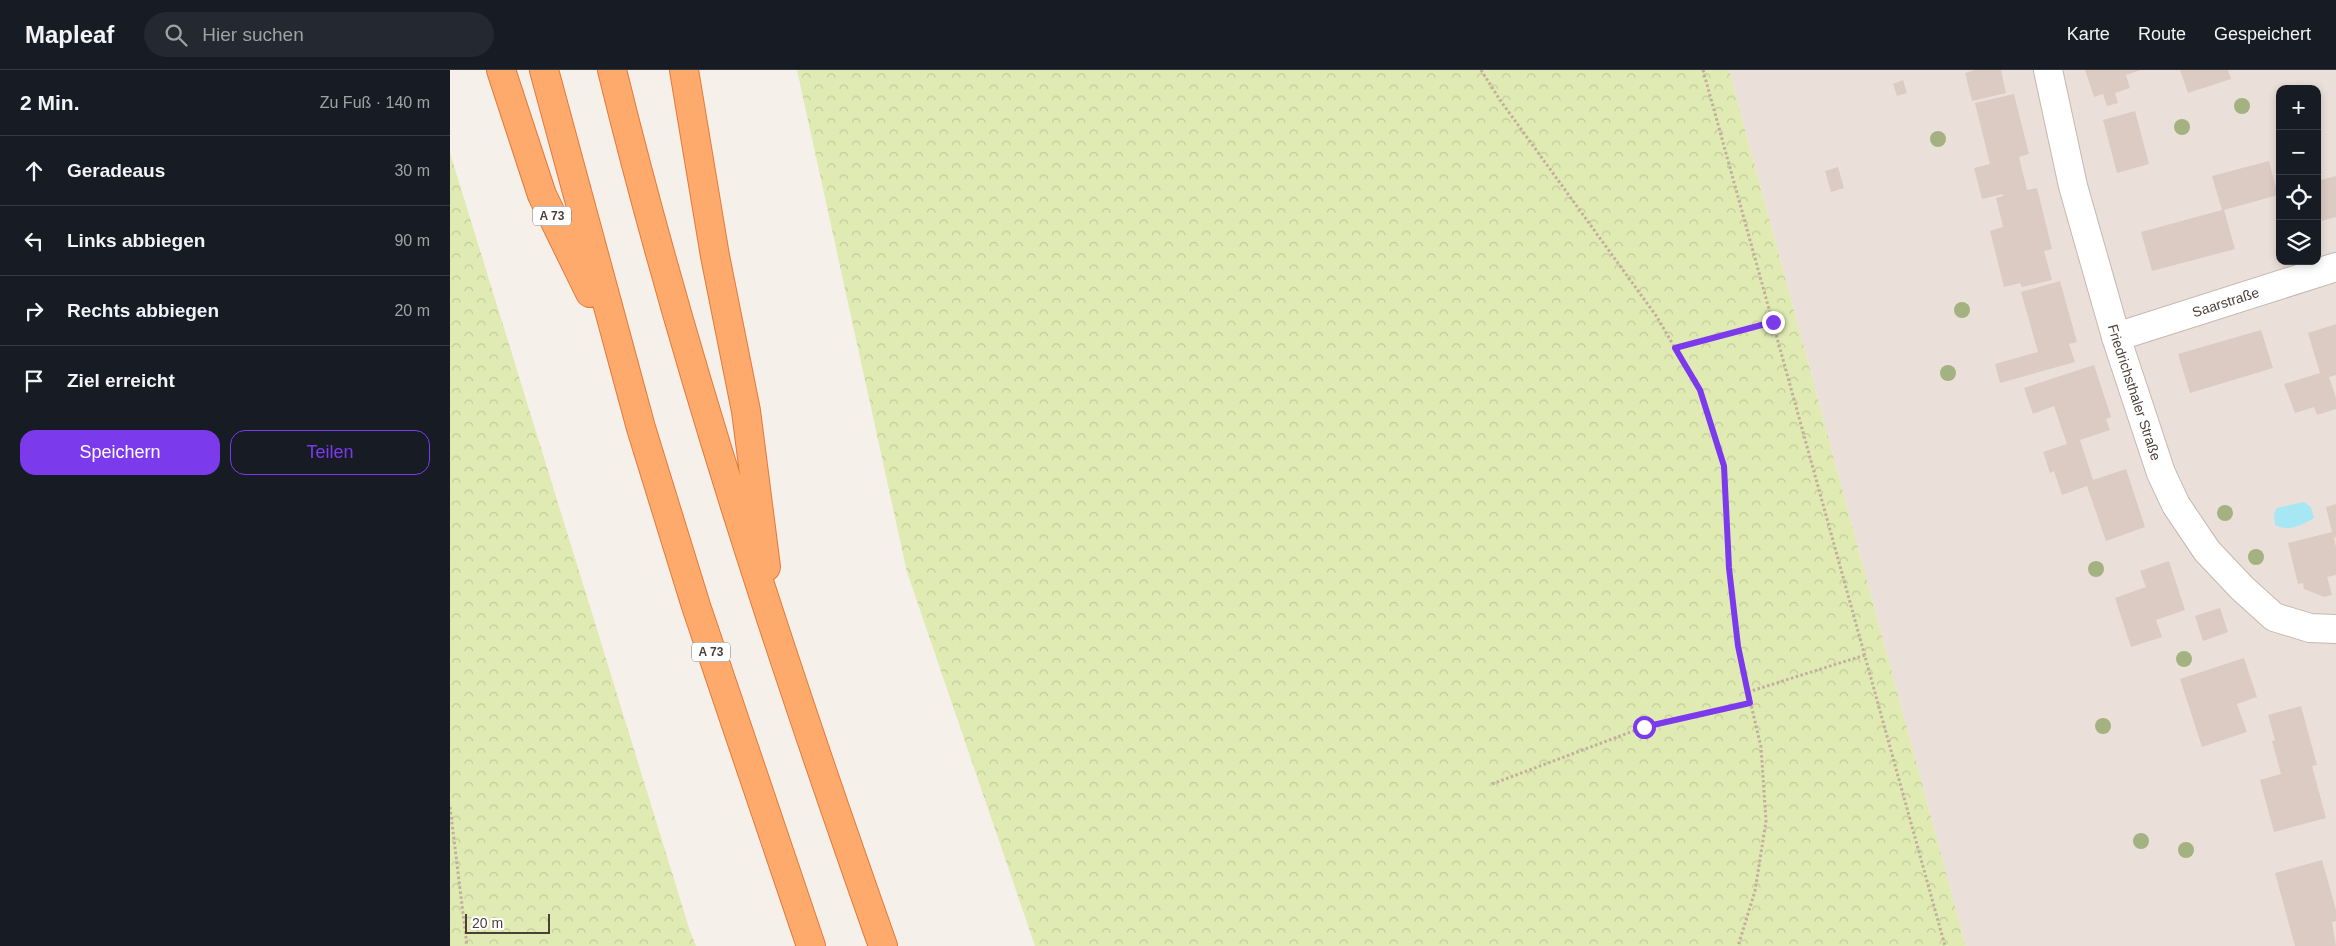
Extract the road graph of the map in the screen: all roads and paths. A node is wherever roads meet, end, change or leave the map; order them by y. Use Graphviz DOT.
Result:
graph roads {
  1 [pos="501,70"];
  2 [pos="544,70"];
  3 [pos="612,70"];
  4 [pos="684,70"];
  5 [pos="1481,70"];
  6 [pos="1703,70"];
  7 [pos="2048,70"];
  8 [pos="2336,267"];
  9 [pos="1773,322"];
  10 [pos="2116,337"];
  11 [pos="1675,348"];
  12 [pos="619,354"];
  13 [pos="2336,629"];
  14 [pos="775,633"];
  15 [pos="1865,655"];
  16 [pos="1748,692"];
  17 [pos="1750,703"];
  18 [pos="1492,784"];
  19 [pos="450,807"];
  20 [pos="452,840"];
  21 [pos="467,946"];
  22 [pos="811,946"];
  23 [pos="882,946"];
  24 [pos="1738,946"];
  25 [pos="1945,946"];
  1 -- 12 [label="highway, A 73"];
  2 -- 12 [label="highway, A 73"];
  3 -- 14 [label="highway"];
  4 -- 14 [label="highway"];
  5 -- 11 [label="path"];
  6 -- 9 [label="path"];
  7 -- 10 [label="street, Friedrichsthaler Straße"];
  8 -- 10 [label="street, Saarstraße"];
  9 -- 11 [label="path"];
  9 -- 15 [label="path"];
  10 -- 13 [label="street, Friedrichsthaler Straße"];
  11 -- 16 [label="path"];
  12 -- 22 [label="highway, A 73"];
  14 -- 23 [label="highway"];
  15 -- 16 [label="path"];
  15 -- 25 [label="path"];
  16 -- 17 [label="path"];
  17 -- 18 [label="path"];
  17 -- 24 [label="path"];
  19 -- 20 [label="path"];
  20 -- 21 [label="path"];
}
